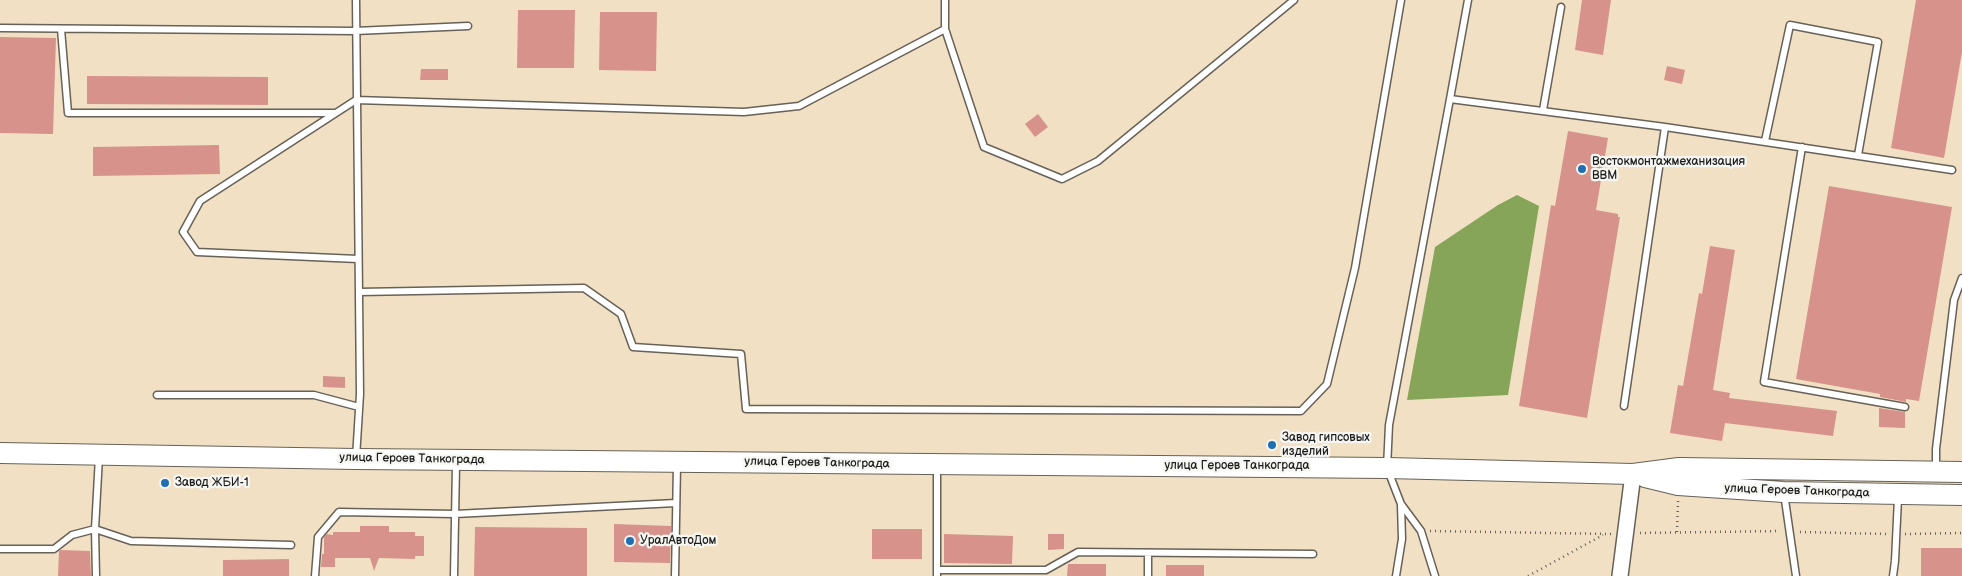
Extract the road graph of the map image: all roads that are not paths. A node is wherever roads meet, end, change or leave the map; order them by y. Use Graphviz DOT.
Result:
graph roads {
  1 [pos="356,0"];
  2 [pos="945,0"];
  3 [pos="1294,0"];
  4 [pos="1401,0"];
  5 [pos="1468,0"];
  6 [pos="1562,7"];
  7 [pos="468,26"];
  8 [pos="0,28"];
  9 [pos="61,29"];
  10 [pos="945,29"];
  11 [pos="355,31"];
  12 [pos="1450,99"];
  13 [pos="356,100"];
  14 [pos="1543,110"];
  15 [pos="336,113"];
  16 [pos="1665,127"];
  17 [pos="1765,142"];
  18 [pos="1802,147"];
  19 [pos="1858,155"];
  20 [pos="1952,170"];
  21 [pos="358,259"];
  22 [pos="1962,278"];
  23 [pos="359,292"];
  24 [pos="157,395"];
  25 [pos="1624,406"];
  26 [pos="359,407"];
  27 [pos="1905,407"];
  28 [pos="0,453"];
  29 [pos="100,454"];
  30 [pos="355,459"];
  31 [pos="456,460"];
  32 [pos="677,462"];
  33 [pos="937,464"];
  34 [pos="1387,468"];
  35 [pos="1936,472"];
  36 [pos="1962,472"];
  37 [pos="1633,474"];
  38 [pos="1784,492"];
  39 [pos="1898,495"];
  40 [pos="1962,495"];
  41 [pos="676,503"];
  42 [pos="1401,504"];
  43 [pos="455,514"];
  44 [pos="95,529"];
  45 [pos="291,545"];
  46 [pos="0,549"];
  47 [pos="1148,553"];
  48 [pos="1313,554"];
  49 [pos="937,573"];
  50 [pos="96,576"];
  51 [pos="314,576"];
  52 [pos="454,576"];
  53 [pos="674,576"];
  54 [pos="1148,576"];
  55 [pos="1396,576"];
  56 [pos="1435,576"];
  57 [pos="1620,576"];
  58 [pos="1796,576"];
  59 [pos="1892,576"];
  1 -- 11 [label="lane"];
  2 -- 10 [label="lane"];
  3 -- 10 [label="lane"];
  4 -- 23 [label="lane"];
  5 -- 12 [label="lane"];
  6 -- 14 [label="lane"];
  7 -- 11 [label="lane"];
  8 -- 9 [label="lane"];
  9 -- 11 [label="lane"];
  9 -- 15 [label="lane"];
  10 -- 13 [label="lane"];
  11 -- 13 [label="lane"];
  12 -- 14 [label="lane"];
  12 -- 34 [label="lane"];
  13 -- 15 [label="lane"];
  13 -- 21 [label="lane"];
  14 -- 16 [label="lane"];
  15 -- 21 [label="lane"];
  16 -- 17 [label="lane"];
  16 -- 25 [label="lane"];
  17 -- 18 [label="lane"];
  17 -- 19 [label="lane"];
  18 -- 19 [label="lane"];
  18 -- 27 [label="lane"];
  19 -- 20 [label="lane"];
  21 -- 23 [label="lane"];
  22 -- 35 [label="lane"];
  23 -- 26 [label="lane"];
  24 -- 26 [label="lane"];
  26 -- 30 [label="lane"];
  28 -- 29 [label="main road, улица Героев Танкограда"];
  29 -- 30 [label="main road, улица Героев Танкограда"];
  29 -- 44 [label="lane"];
  30 -- 31 [label="main road, улица Героев Танкограда"];
  31 -- 32 [label="main road, улица Героев Танкограда"];
  31 -- 43 [label="lane"];
  32 -- 33 [label="main road, улица Героев Танкограда"];
  32 -- 41 [label="lane"];
  33 -- 34 [label="main road, улица Героев Танкограда"];
  33 -- 49 [label="lane"];
  34 -- 37 [label="main road, улица Героев Танкограда"];
  34 -- 42 [label="lane"];
  35 -- 36 [label="main road, улица Героев Танкограда"];
  35 -- 37 [label="main road, улица Героев Танкограда"];
  37 -- 38 [label="main road, улица Героев Танкограда"];
  37 -- 57 [label="street"];
  38 -- 39 [label="main road, улица Героев Танкограда"];
  38 -- 58 [label="lane"];
  39 -- 40 [label="main road, улица Героев Танкограда"];
  39 -- 59 [label="lane"];
  41 -- 43 [label="lane"];
  41 -- 53 [label="lane"];
  42 -- 55 [label="lane"];
  42 -- 56 [label="lane"];
  43 -- 51 [label="lane"];
  43 -- 52 [label="lane"];
  44 -- 45 [label="lane"];
  44 -- 46 [label="lane"];
  44 -- 50 [label="lane"];
  47 -- 48 [label="lane"];
  47 -- 49 [label="lane"];
  47 -- 54 [label="lane"];
}
